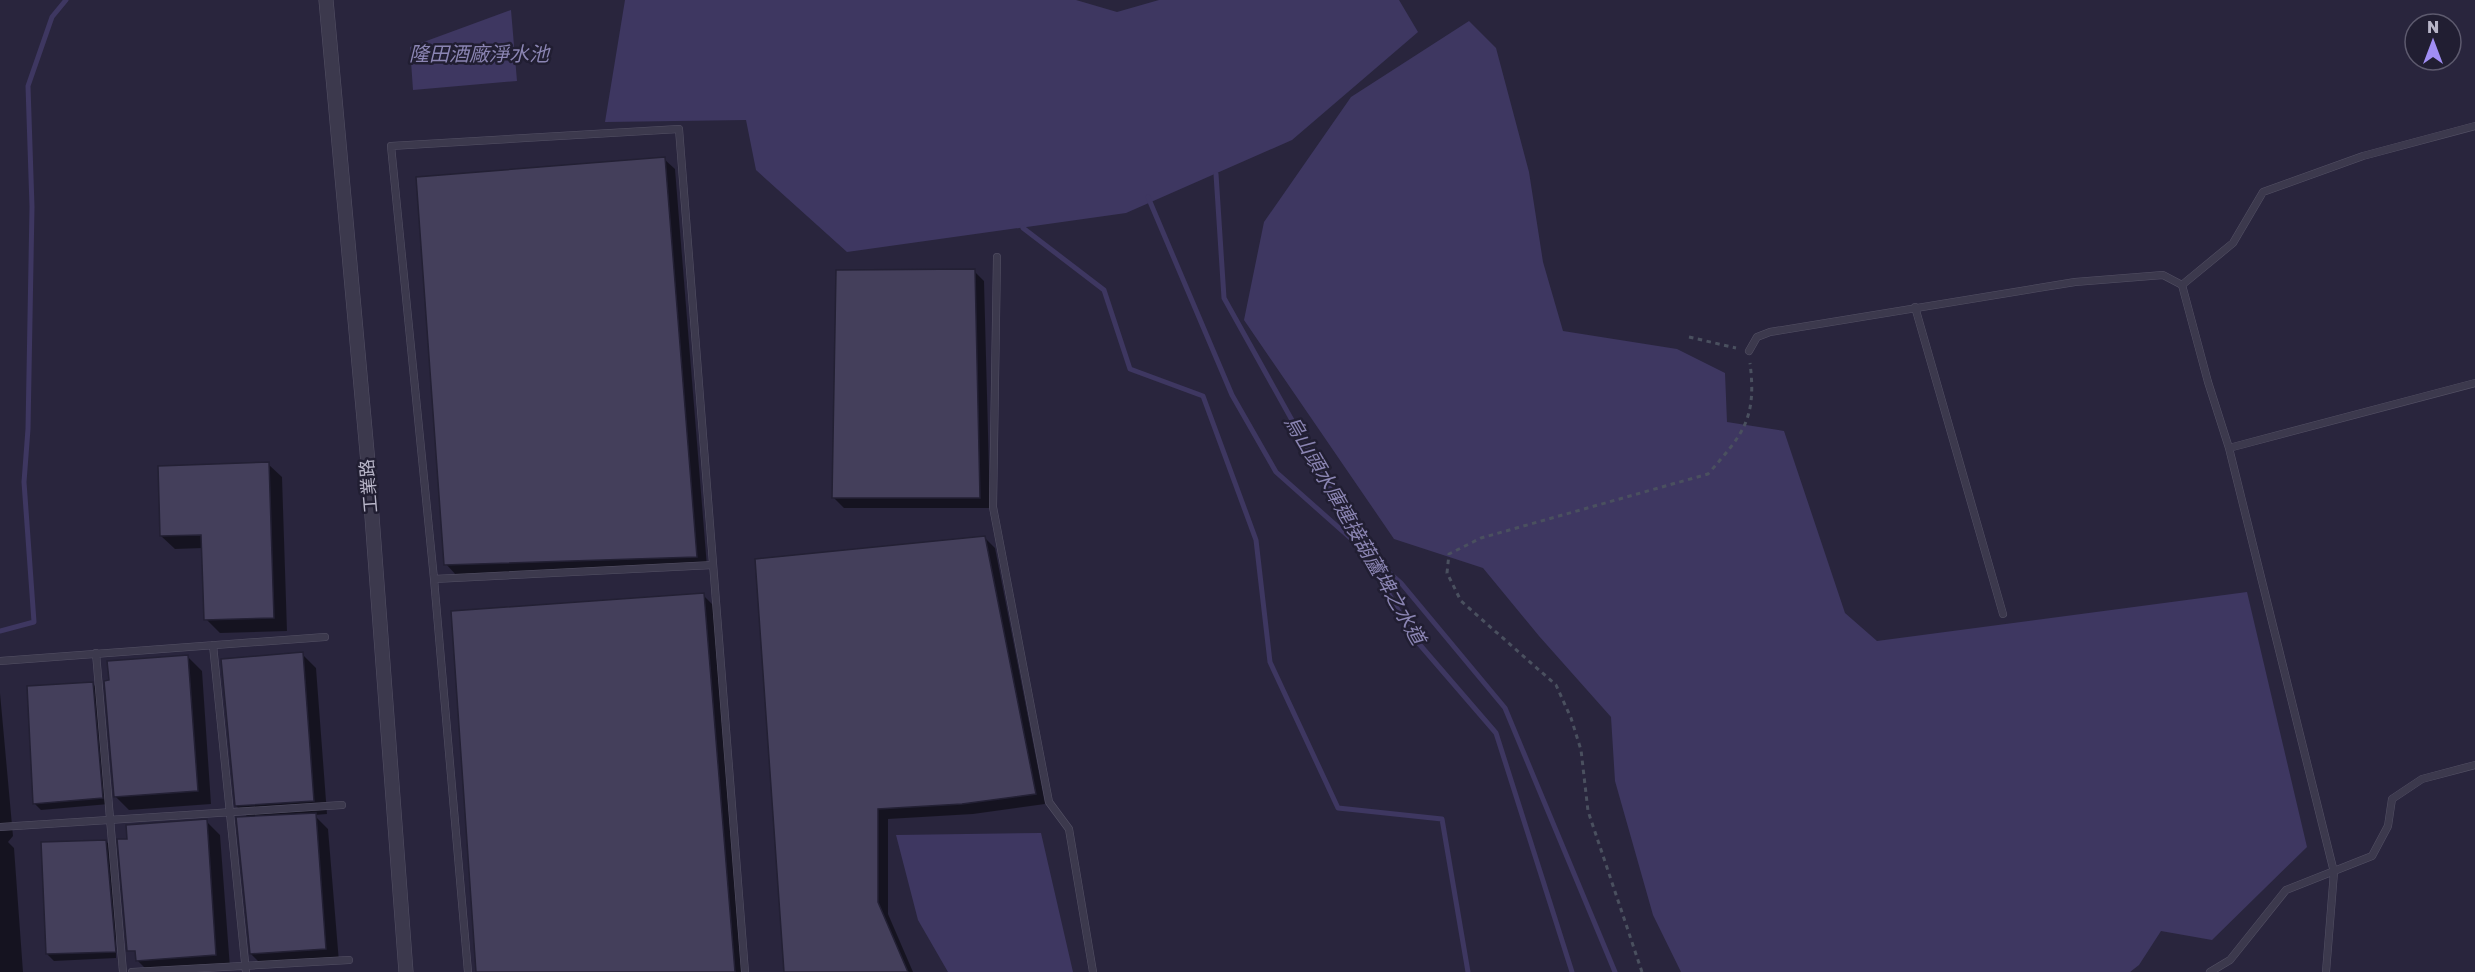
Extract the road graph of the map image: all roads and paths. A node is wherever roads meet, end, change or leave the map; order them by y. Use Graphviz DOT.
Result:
graph roads {
  1 [pos="326,0"];
  2 [pos="2475,126"];
  3 [pos="997,257"];
  4 [pos="2182,285"];
  5 [pos="1915,307"];
  6 [pos="1689,337"];
  7 [pos="1749,351"];
  8 [pos="2475,382"];
  9 [pos="2229,448"];
  10 [pos="713,565"];
  11 [pos="434,579"];
  12 [pos="2003,614"];
  13 [pos="325,637"];
  14 [pos="213,645"];
  15 [pos="96,653"];
  16 [pos="0,661"];
  17 [pos="2475,765"];
  18 [pos="342,805"];
  19 [pos="230,812"];
  20 [pos="110,819"];
  21 [pos="0,827"];
  22 [pos="2334,872"];
  23 [pos="349,960"];
  24 [pos="245,969"];
  25 [pos="123,972"];
  26 [pos="132,972"];
  27 [pos="406,972"];
  28 [pos="468,972"];
  29 [pos="745,972"];
  30 [pos="1093,972"];
  31 [pos="1642,972"];
  32 [pos="2210,972"];
  33 [pos="2326,972"];
  1 -- 27 [label="street, 工業路"];
  2 -- 4 [label="lane"];
  3 -- 30 [label="lane"];
  4 -- 5 [label="lane"];
  4 -- 9 [label="lane"];
  5 -- 7 [label="lane"];
  5 -- 12 [label="lane"];
  6 -- 7 [label="path"];
  7 -- 31 [label="path"];
  8 -- 9 [label="lane"];
  9 -- 22 [label="lane"];
  10 -- 11 [label="lane"];
  10 -- 11 [label="lane"];
  10 -- 29 [label="lane"];
  11 -- 28 [label="lane"];
  13 -- 14 [label="lane"];
  14 -- 15 [label="lane"];
  14 -- 19 [label="lane"];
  15 -- 16 [label="lane"];
  15 -- 20 [label="lane"];
  17 -- 22 [label="lane"];
  18 -- 19 [label="lane"];
  19 -- 20 [label="lane"];
  19 -- 24 [label="lane"];
  20 -- 21 [label="lane"];
  20 -- 25 [label="lane"];
  22 -- 32 [label="lane"];
  22 -- 33 [label="lane"];
  23 -- 24 [label="lane"];
  24 -- 26 [label="lane"];
}
